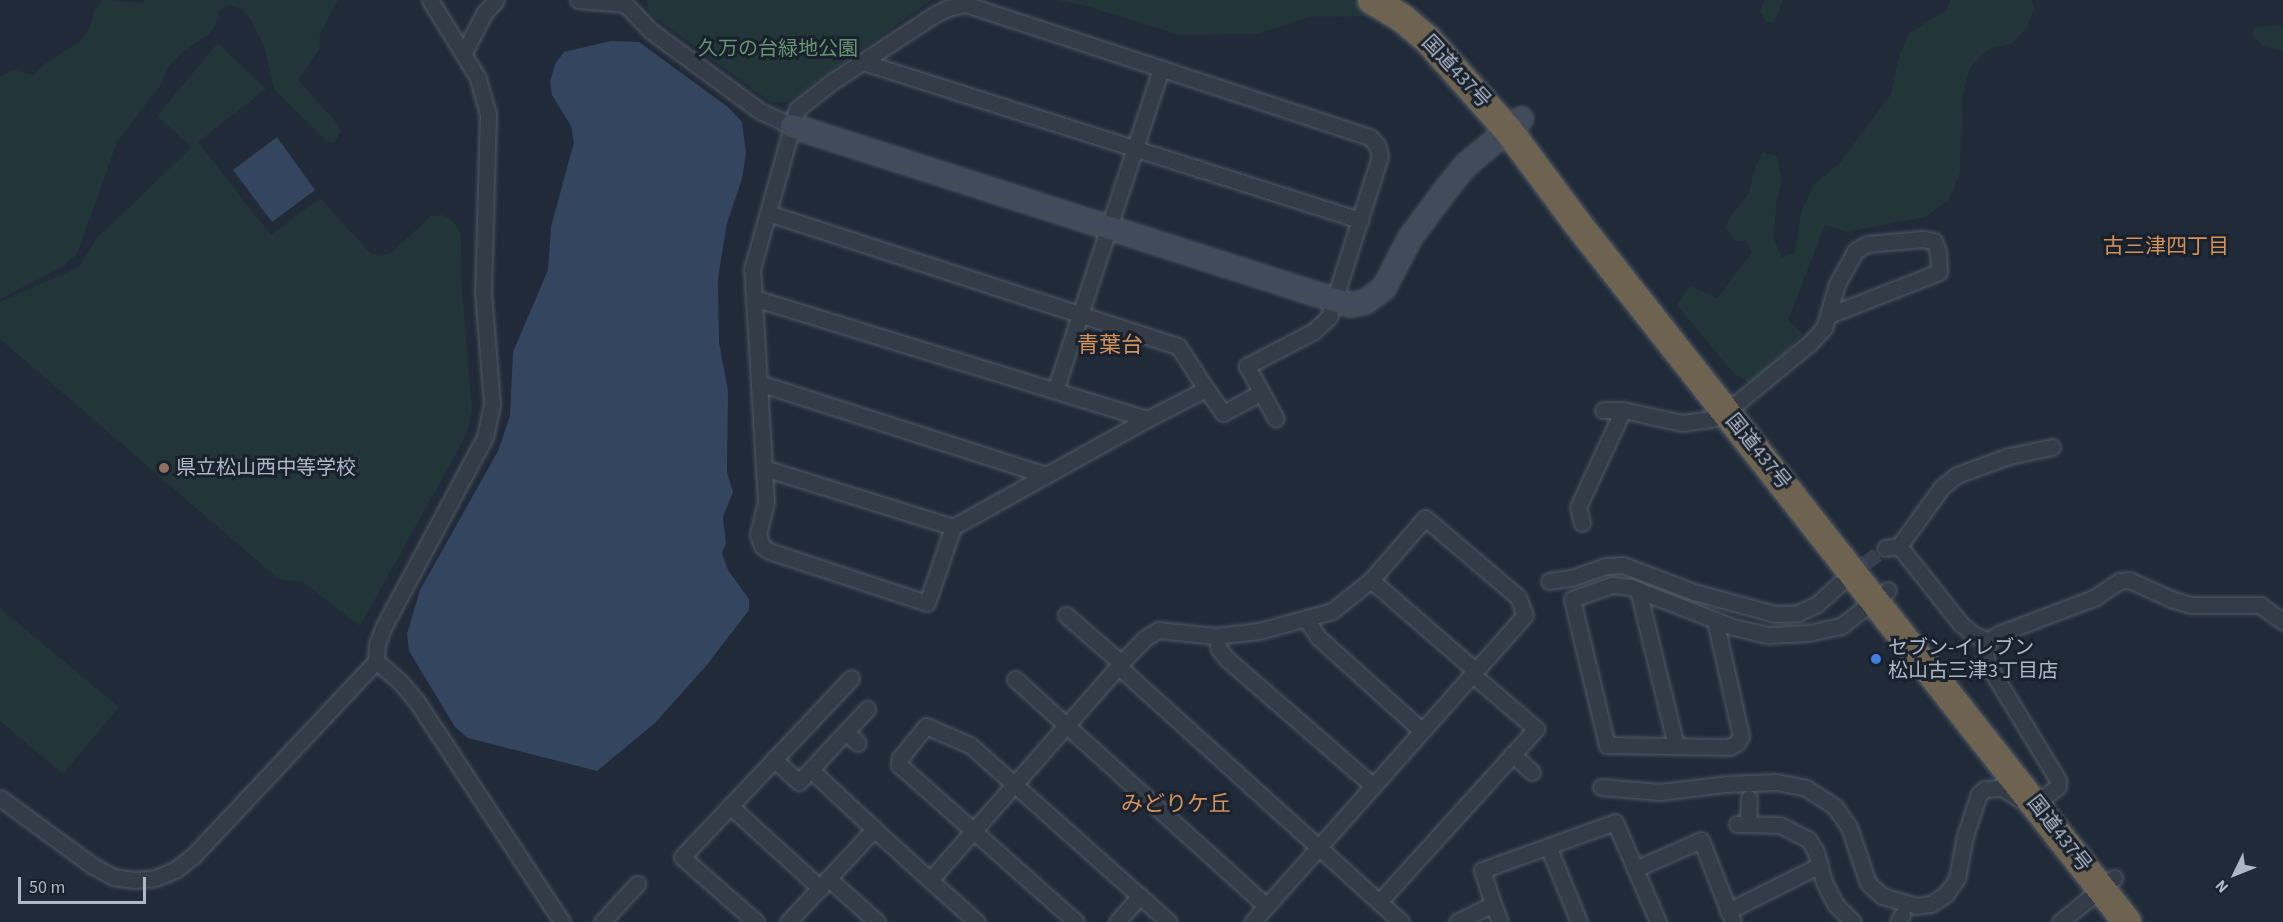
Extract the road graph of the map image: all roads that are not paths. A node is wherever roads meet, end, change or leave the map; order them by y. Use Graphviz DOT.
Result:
graph roads {
  1 [pos="430,0"];
  2 [pos="496,0"];
  3 [pos="578,0"];
  4 [pos="1372,0"];
  5 [pos="1404,0"];
  6 [pos="463,54"];
  7 [pos="863,62"];
  8 [pos="1161,68"];
  9 [pos="1514,124"];
  10 [pos="792,126"];
  11 [pos="1136,148"];
  12 [pos="768,213"];
  13 [pos="1360,220"];
  14 [pos="1110,229"];
  15 [pos="754,298"];
  16 [pos="1335,302"];
  17 [pos="1081,315"];
  18 [pos="1829,315"];
  19 [pos="759,383"];
  20 [pos="1206,389"];
  21 [pos="1055,391"];
  22 [pos="1260,393"];
  23 [pos="1733,407"];
  24 [pos="1603,410"];
  25 [pos="1623,410"];
  26 [pos="1147,419"];
  27 [pos="1276,419"];
  28 [pos="2052,447"];
  29 [pos="764,468"];
  30 [pos="1046,476"];
  31 [pos="1582,523"];
  32 [pos="953,527"];
  33 [pos="1371,579"];
  34 [pos="1549,581"];
  35 [pos="1839,584"];
  36 [pos="1638,590"];
  37 [pos="1882,595"];
  38 [pos="1066,615"];
  39 [pos="1306,619"];
  40 [pos="1715,620"];
  41 [pos="2283,622"];
  42 [pos="1216,636"];
  43 [pos="1989,640"];
  44 [pos="376,660"];
  45 [pos="1120,665"];
  46 [pos="1473,672"];
  47 [pos="851,678"];
  48 [pos="1015,679"];
  49 [pos="867,709"];
  50 [pos="1066,727"];
  51 [pos="1421,730"];
  52 [pos="846,732"];
  53 [pos="858,743"];
  54 [pos="1676,746"];
  55 [pos="1512,754"];
  56 [pos="774,759"];
  57 [pos="811,770"];
  58 [pos="1532,772"];
  59 [pos="1016,783"];
  60 [pos="1372,785"];
  61 [pos="1601,787"];
  62 [pos="0,798"];
  63 [pos="1749,798"];
  64 [pos="2042,799"];
  65 [pos="730,806"];
  66 [pos="874,829"];
  67 [pos="974,830"];
  68 [pos="1317,846"];
  69 [pos="1548,846"];
  70 [pos="1820,864"];
  71 [pos="1635,869"];
  72 [pos="930,880"];
  73 [pos="824,883"];
  74 [pos="2108,883"];
  75 [pos="637,884"];
  76 [pos="1140,897"];
  77 [pos="1379,902"];
  78 [pos="1493,904"];
  79 [pos="1266,906"];
  80 [pos="1730,917"];
  81 [pos="562,922"];
  82 [pos="602,922"];
  83 [pos="756,922"];
  84 [pos="788,922"];
  85 [pos="877,922"];
  86 [pos="977,922"];
  87 [pos="1076,922"];
  88 [pos="1117,922"];
  89 [pos="1169,922"];
  90 [pos="1252,922"];
  91 [pos="1401,922"];
  92 [pos="1457,922"];
  93 [pos="1500,922"];
  94 [pos="1579,922"];
  95 [pos="1658,922"];
  96 [pos="1852,922"];
  97 [pos="2060,922"];
  98 [pos="2127,922"];
  99 [pos="2148,922"];
  1 -- 6 [label="street"];
  2 -- 6 [label="street"];
  3 -- 10 [label="street"];
  4 -- 9 [label="highway, 国道437号"];
  5 -- 9 [label="highway, 国道437号"];
  6 -- 44 [label="street"];
  7 -- 8 [label="street"];
  7 -- 10 [label="street"];
  7 -- 11 [label="street"];
  8 -- 11 [label="street"];
  8 -- 13 [label="street"];
  9 -- 16 [label="street"];
  9 -- 23 [label="highway, 国道437号"];
  10 -- 12 [label="street"];
  10 -- 14 [label="street"];
  11 -- 13 [label="street"];
  11 -- 14 [label="street"];
  12 -- 15 [label="street"];
  12 -- 17 [label="street"];
  13 -- 16 [label="street"];
  14 -- 16 [label="street"];
  14 -- 17 [label="street"];
  15 -- 19 [label="street"];
  15 -- 21 [label="street"];
  16 -- 22 [label="street"];
  17 -- 20 [label="street"];
  17 -- 21 [label="street"];
  18 -- 18 [label="street"];
  18 -- 23 [label="street"];
  19 -- 29 [label="street"];
  19 -- 30 [label="street"];
  20 -- 22 [label="street"];
  20 -- 26 [label="street"];
  21 -- 26 [label="street"];
  22 -- 27 [label="street"];
  23 -- 25 [label="street"];
  23 -- 37 [label="highway, 国道437号"];
  24 -- 25 [label="street"];
  25 -- 31 [label="street"];
  26 -- 30 [label="street"];
  28 -- 43 [label="street"];
  29 -- 32 [label="street"];
  29 -- 32 [label="street"];
  30 -- 32 [label="street"];
  33 -- 39 [label="street"];
  33 -- 46 [label="street"];
  33 -- 46 [label="street"];
  34 -- 35 [label="street"];
  36 -- 40 [label="street"];
  36 -- 54 [label="street"];
  36 -- 54 [label="street"];
  37 -- 40 [label="street"];
  37 -- 64 [label="highway, 国道437号"];
  38 -- 45 [label="street"];
  39 -- 42 [label="street"];
  39 -- 51 [label="street"];
  40 -- 54 [label="street"];
  41 -- 43 [label="street"];
  42 -- 45 [label="street"];
  42 -- 60 [label="street"];
  43 -- 64 [label="street"];
  44 -- 62 [label="street"];
  44 -- 81 [label="street"];
  45 -- 50 [label="street"];
  45 -- 68 [label="street"];
  46 -- 51 [label="street"];
  46 -- 55 [label="street"];
  47 -- 56 [label="street"];
  48 -- 50 [label="street"];
  49 -- 52 [label="street"];
  50 -- 59 [label="street"];
  50 -- 79 [label="street"];
  51 -- 60 [label="street"];
  52 -- 53 [label="street"];
  52 -- 57 [label="street"];
  55 -- 58 [label="street"];
  55 -- 77 [label="street"];
  56 -- 57 [label="street"];
  56 -- 65 [label="street"];
  57 -- 66 [label="street"];
  59 -- 67 [label="street"];
  59 -- 67 [label="street"];
  59 -- 76 [label="street"];
  60 -- 68 [label="street"];
  61 -- 64 [label="street"];
  63 -- 70 [label="street"];
  64 -- 74 [label="highway, 国道437号"];
  65 -- 73 [label="street"];
  65 -- 83 [label="street"];
  66 -- 72 [label="street"];
  66 -- 73 [label="street"];
  67 -- 72 [label="street"];
  67 -- 87 [label="street"];
  68 -- 77 [label="street"];
  68 -- 79 [label="street"];
  69 -- 71 [label="street"];
  69 -- 78 [label="street"];
  69 -- 94 [label="street"];
  70 -- 80 [label="street"];
  70 -- 96 [label="street"];
  71 -- 80 [label="street"];
  71 -- 95 [label="street"];
  72 -- 86 [label="street"];
  73 -- 84 [label="street"];
  73 -- 85 [label="street"];
  74 -- 97 [label="street"];
  74 -- 98 [label="highway, 国道437号"];
  74 -- 99 [label="highway, 国道437号"];
  75 -- 82 [label="street"];
  76 -- 88 [label="street"];
  76 -- 89 [label="street"];
  77 -- 91 [label="street"];
  78 -- 92 [label="street"];
  78 -- 93 [label="street"];
  79 -- 90 [label="street"];
}
